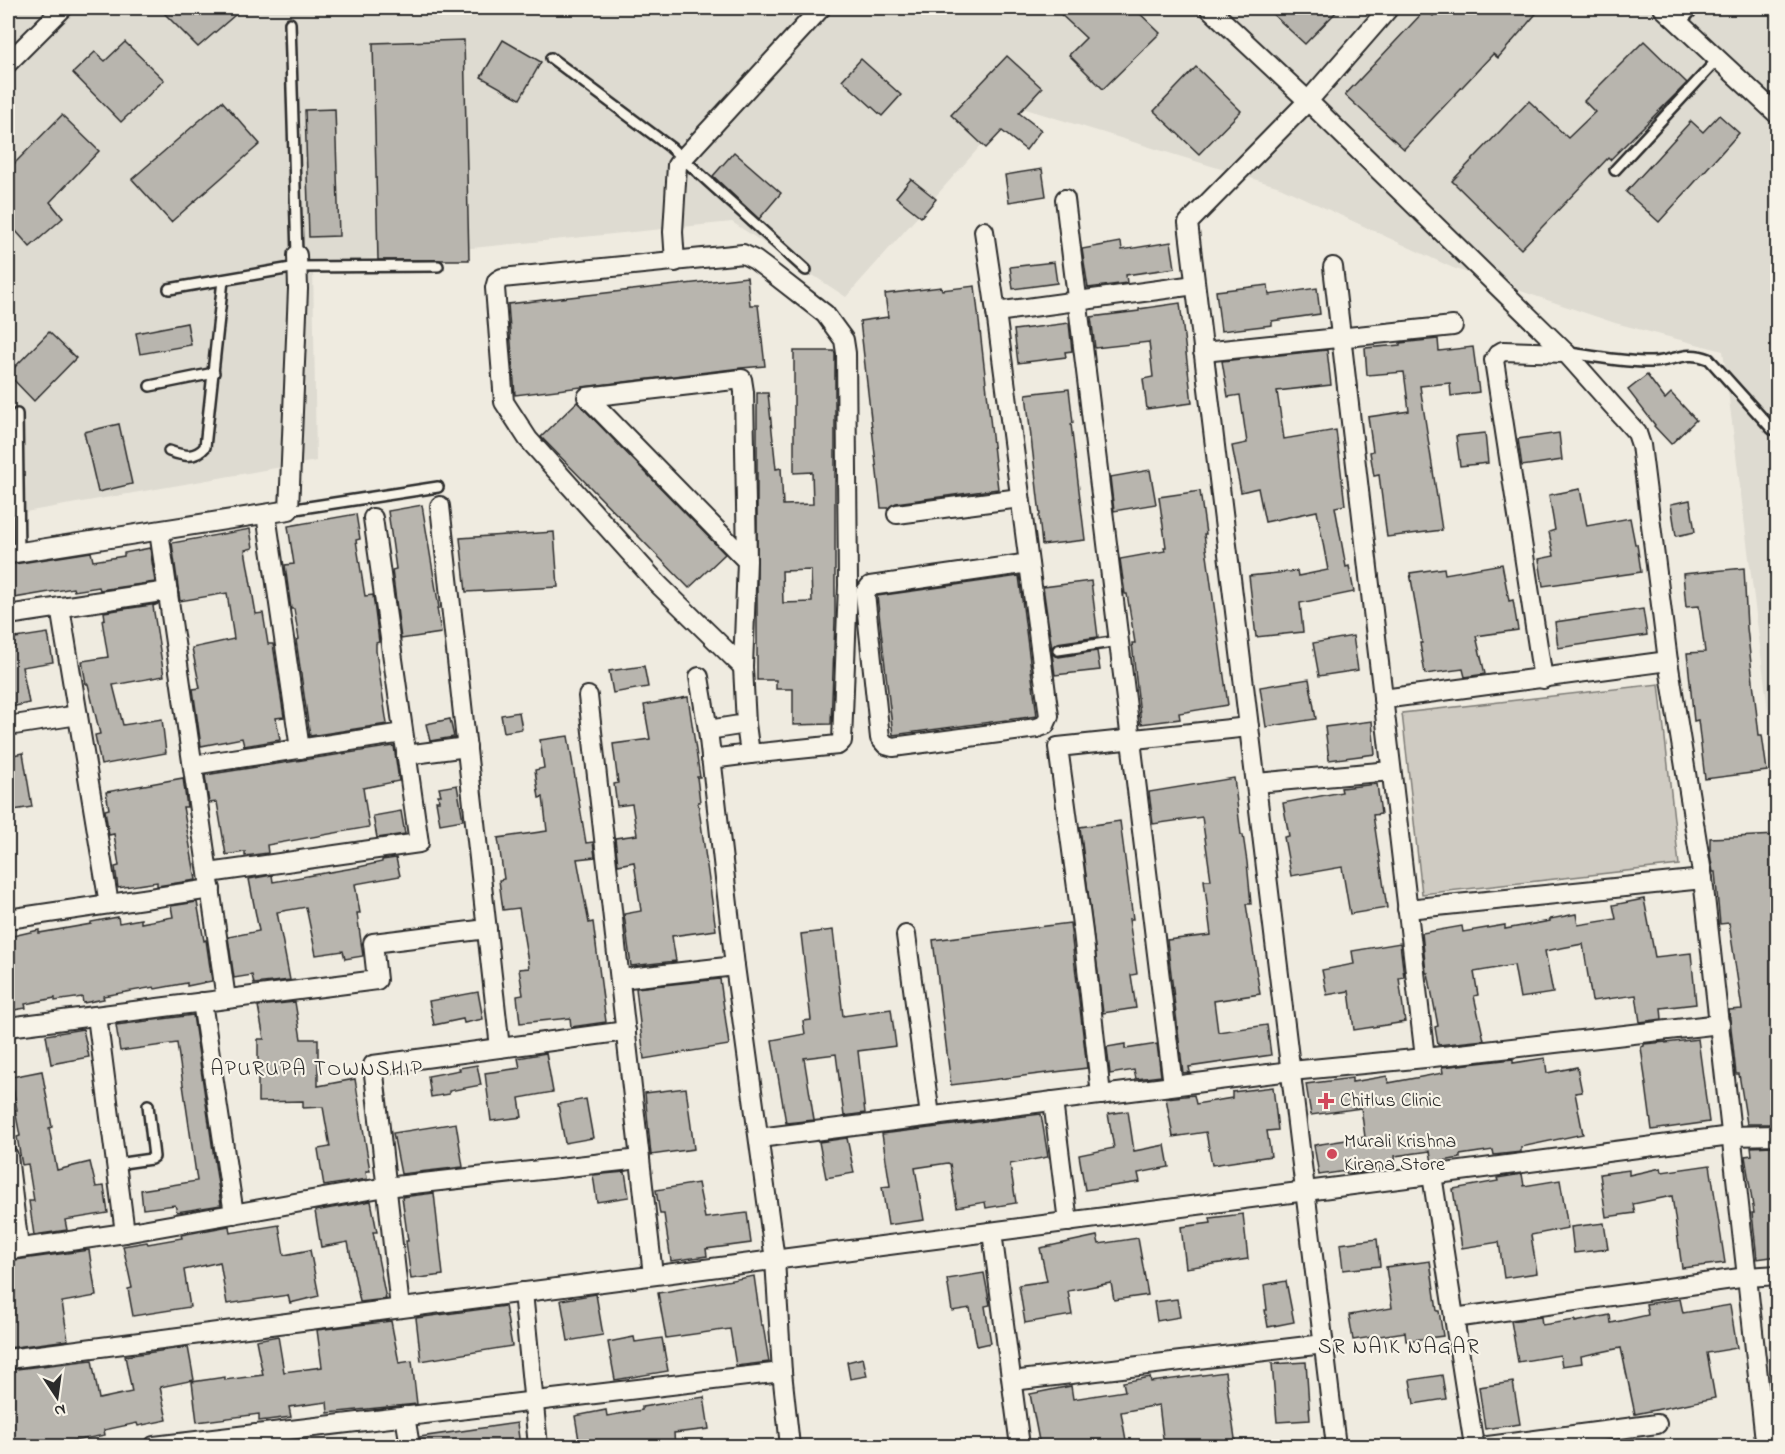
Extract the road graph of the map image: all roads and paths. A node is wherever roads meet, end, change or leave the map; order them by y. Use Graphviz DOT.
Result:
graph roads {
  1 [pos="63,8"];
  2 [pos="821,8"];
  3 [pos="1209,8"];
  4 [pos="1389,8"];
  5 [pos="1663,8"];
  6 [pos="1694,8"];
  7 [pos="290,23"];
  8 [pos="1680,23"];
  9 [pos="551,58"];
  10 [pos="1718,59"];
  11 [pos="8,63"];
  12 [pos="1308,101"];
  13 [pos="1778,115"];
  14 [pos="682,159"];
  15 [pos="1615,170"];
  16 [pos="1065,199"];
  17 [pos="984,231"];
  18 [pos="297,261"];
  19 [pos="675,262"];
  20 [pos="438,266"];
  21 [pos="1333,267"];
  22 [pos="806,270"];
  23 [pos="223,280"];
  24 [pos="1195,285"];
  25 [pos="169,289"];
  26 [pos="1078,300"];
  27 [pos="996,312"];
  28 [pos="1453,326"];
  29 [pos="1341,338"];
  30 [pos="1203,352"];
  31 [pos="1566,353"];
  32 [pos="214,374"];
  33 [pos="150,386"];
  34 [pos="17,414"];
  35 [pos="1772,429"];
  36 [pos="169,451"];
  37 [pos="438,487"];
  38 [pos="1020,498"];
  39 [pos="440,506"];
  40 [pos="289,510"];
  41 [pos="266,514"];
  42 [pos="897,514"];
  43 [pos="373,518"];
  44 [pos="159,531"];
  45 [pos="14,554"];
  46 [pos="747,561"];
  47 [pos="1029,563"];
  48 [pos="168,591"];
  49 [pos="60,607"];
  50 [pos="8,615"];
  51 [pos="1119,641"];
  52 [pos="1058,650"];
  53 [pos="1668,661"];
  54 [pos="743,668"];
  55 [pos="699,677"];
  56 [pos="1543,678"];
  57 [pos="588,696"];
  58 [pos="1383,699"];
  59 [pos="78,716"];
  60 [pos="746,724"];
  61 [pos="8,726"];
  62 [pos="1249,727"];
  63 [pos="708,730"];
  64 [pos="403,734"];
  65 [pos="1131,739"];
  66 [pos="467,747"];
  67 [pos="300,749"];
  68 [pos="406,754"];
  69 [pos="750,754"];
  70 [pos="711,759"];
  71 [pos="193,765"];
  72 [pos="1391,771"];
  73 [pos="1256,783"];
  74 [pos="1703,879"];
  75 [pos="210,881"];
  76 [pos="110,904"];
  77 [pos="1407,909"];
  78 [pos="8,920"];
  79 [pos="487,929"];
  80 [pos="906,935"];
  81 [pos="735,966"];
  82 [pos="620,979"];
  83 [pos="226,999"];
  84 [pos="202,1002"];
  85 [pos="97,1016"];
  86 [pos="1720,1024"];
  87 [pos="8,1027"];
  88 [pos="626,1031"];
  89 [pos="500,1048"];
  90 [pos="1425,1058"];
  91 [pos="1291,1071"];
  92 [pos="1173,1085"];
  93 [pos="1101,1095"];
  94 [pos="1053,1101"];
  95 [pos="148,1105"];
  96 [pos="930,1116"];
  97 [pos="1778,1135"];
  98 [pos="1731,1136"];
  99 [pos="759,1138"];
  100 [pos="8,1156"];
  101 [pos="640,1159"];
  102 [pos="116,1164"];
  103 [pos="1432,1175"];
  104 [pos="386,1187"];
  105 [pos="1305,1191"];
  106 [pos="234,1214"];
  107 [pos="1068,1222"];
  108 [pos="992,1232"];
  109 [pos="125,1233"];
  110 [pos="13,1249"];
  111 [pos="774,1260"];
  112 [pos="653,1275"];
  113 [pos="1778,1275"];
  114 [pos="1747,1277"];
  115 [pos="523,1292"];
  116 [pos="400,1308"];
  117 [pos="1454,1318"];
  118 [pos="1324,1344"];
  119 [pos="8,1359"];
  120 [pos="782,1372"];
  121 [pos="1012,1381"];
  122 [pos="533,1401"];
  123 [pos="405,1416"];
  124 [pos="1657,1424"];
  125 [pos="1765,1440"];
  126 [pos="154,1446"];
  127 [pos="410,1446"];
  128 [pos="538,1446"];
  129 [pos="790,1446"];
  130 [pos="1020,1446"];
  131 [pos="1336,1446"];
  132 [pos="1474,1446"];
  133 [pos="1488,1446"];
  1 -- 11 [label="street"];
  2 -- 14 [label="street"];
  3 -- 12 [label="street"];
  4 -- 12 [label="street"];
  5 -- 8 [label="street"];
  6 -- 8 [label="lane"];
  7 -- 18 [label="lane"];
  8 -- 10 [label="street"];
  9 -- 14 [label="lane"];
  10 -- 13 [label="street"];
  10 -- 15 [label="lane"];
  12 -- 24 [label="street"];
  12 -- 31 [label="street"];
  14 -- 19 [label="street"];
  14 -- 22 [label="lane"];
  16 -- 26 [label="street"];
  17 -- 27 [label="street"];
  18 -- 20 [label="lane"];
  18 -- 23 [label="lane"];
  18 -- 40 [label="street"];
  19 -- 54 [label="street"];
  19 -- 69 [label="street"];
  21 -- 29 [label="street"];
  23 -- 25 [label="lane"];
  23 -- 32 [label="lane"];
  24 -- 26 [label="street"];
  24 -- 30 [label="street"];
  26 -- 27 [label="street"];
  26 -- 51 [label="street"];
  27 -- 38 [label="street"];
  28 -- 29 [label="street"];
  29 -- 30 [label="street"];
  29 -- 58 [label="street"];
  30 -- 62 [label="street"];
  31 -- 35 [label="lane"];
  31 -- 53 [label="street"];
  31 -- 56 [label="street"];
  32 -- 33 [label="lane"];
  32 -- 36 [label="lane"];
  34 -- 45 [label="lane"];
  37 -- 40 [label="lane"];
  38 -- 42 [label="street"];
  38 -- 47 [label="street"];
  39 -- 66 [label="street"];
  40 -- 41 [label="street"];
  41 -- 44 [label="street"];
  41 -- 67 [label="street"];
  43 -- 64 [label="street"];
  44 -- 45 [label="street"];
  44 -- 48 [label="street"];
  46 -- 46 [label="street"];
  46 -- 54 [label="street"];
  47 -- 47 [label="street"];
  48 -- 49 [label="street"];
  48 -- 71 [label="street"];
  49 -- 50 [label="street"];
  49 -- 59 [label="street"];
  51 -- 52 [label="lane"];
  51 -- 65 [label="street"];
  53 -- 56 [label="street"];
  53 -- 74 [label="street"];
  54 -- 60 [label="street"];
  55 -- 63 [label="street"];
  56 -- 58 [label="street"];
  57 -- 82 [label="street"];
  58 -- 72 [label="street"];
  59 -- 61 [label="street"];
  59 -- 76 [label="street"];
  60 -- 63 [label="street"];
  60 -- 69 [label="street"];
  62 -- 65 [label="street"];
  62 -- 73 [label="street"];
  63 -- 70 [label="street"];
  64 -- 67 [label="street"];
  64 -- 68 [label="street"];
  65 -- 92 [label="street"];
  65 -- 93 [label="street"];
  66 -- 68 [label="street"];
  66 -- 79 [label="street"];
  67 -- 71 [label="street"];
  68 -- 75 [label="street"];
  69 -- 70 [label="street"];
  70 -- 81 [label="street"];
  71 -- 75 [label="street"];
  72 -- 73 [label="street"];
  72 -- 77 [label="street"];
  73 -- 91 [label="street"];
  74 -- 77 [label="street"];
  74 -- 86 [label="street"];
  75 -- 76 [label="street"];
  75 -- 83 [label="street"];
  76 -- 78 [label="street"];
  77 -- 90 [label="street"];
  79 -- 83 [label="street"];
  79 -- 89 [label="street"];
  80 -- 96 [label="street"];
  81 -- 82 [label="street"];
  81 -- 99 [label="street"];
  82 -- 88 [label="street"];
  83 -- 84 [label="street"];
  84 -- 85 [label="street"];
  84 -- 106 [label="street"];
  85 -- 87 [label="street"];
  85 -- 102 [label="street"];
  86 -- 90 [label="street"];
  86 -- 98 [label="street"];
  88 -- 89 [label="street"];
  88 -- 101 [label="street"];
  89 -- 104 [label="street"];
  90 -- 91 [label="street"];
  91 -- 92 [label="street"];
  91 -- 105 [label="street"];
  92 -- 93 [label="street"];
  93 -- 94 [label="street"];
  94 -- 96 [label="street"];
  94 -- 107 [label="street"];
  95 -- 102 [label="lane"];
  96 -- 99 [label="street"];
  97 -- 98 [label="street"];
  98 -- 103 [label="street"];
  98 -- 114 [label="street"];
  99 -- 111 [label="street"];
  100 -- 110 [label="street"];
  101 -- 104 [label="street"];
  101 -- 112 [label="street"];
  102 -- 109 [label="street"];
  103 -- 105 [label="street"];
  103 -- 117 [label="street"];
  104 -- 106 [label="street"];
  104 -- 116 [label="street"];
  105 -- 107 [label="street"];
  105 -- 118 [label="street"];
  106 -- 109 [label="street"];
  107 -- 108 [label="street"];
  108 -- 111 [label="street"];
  108 -- 121 [label="street"];
  109 -- 110 [label="street"];
  111 -- 112 [label="street"];
  111 -- 120 [label="street"];
  112 -- 115 [label="street"];
  113 -- 114 [label="street"];
  114 -- 117 [label="street"];
  114 -- 125 [label="street"];
  115 -- 116 [label="street"];
  115 -- 122 [label="street"];
  116 -- 119 [label="street"];
  117 -- 132 [label="street"];
  118 -- 121 [label="street"];
  118 -- 131 [label="street"];
  120 -- 122 [label="street"];
  120 -- 129 [label="street"];
  121 -- 130 [label="street"];
  122 -- 123 [label="street"];
  122 -- 128 [label="street"];
  123 -- 126 [label="street"];
  123 -- 127 [label="street"];
  124 -- 133 [label="street"];
}
